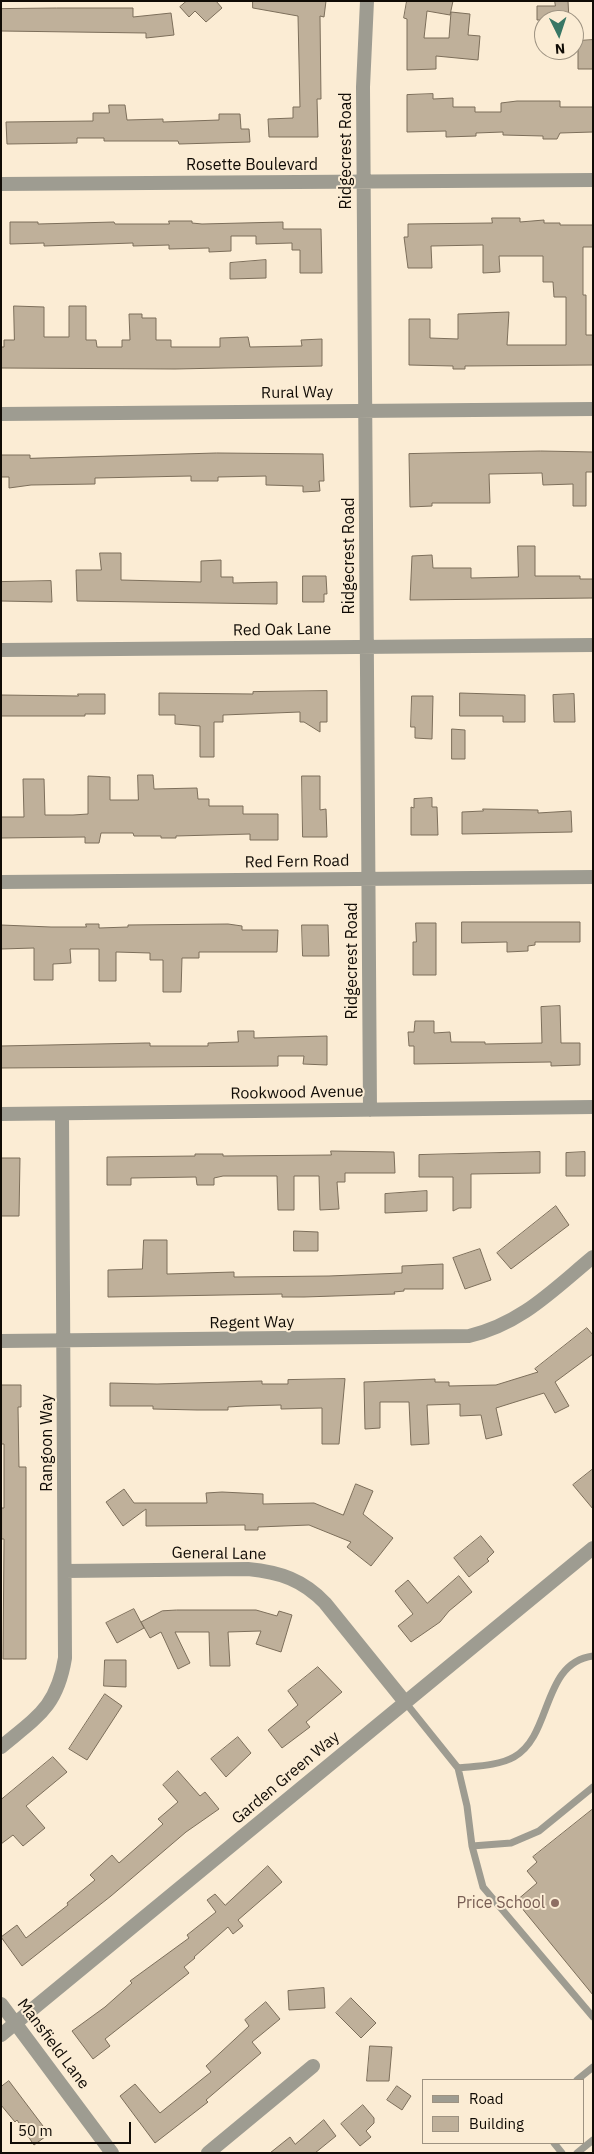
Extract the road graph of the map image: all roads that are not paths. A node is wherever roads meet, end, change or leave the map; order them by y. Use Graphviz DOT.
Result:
graph roads {
  1 [pos="367,1"];
  2 [pos="593,180"];
  3 [pos="364,182"];
  4 [pos="1,184"];
  5 [pos="593,409"];
  6 [pos="365,410"];
  7 [pos="1,414"];
  8 [pos="593,645"];
  9 [pos="367,646"];
  10 [pos="1,650"];
  11 [pos="593,877"];
  12 [pos="369,878"];
  13 [pos="1,882"];
  14 [pos="593,1107"];
  15 [pos="370,1110"];
  16 [pos="1,1114"];
  17 [pos="62,1114"];
  18 [pos="593,1257"];
  19 [pos="1,1342"];
  20 [pos="64,1342"];
  21 [pos="593,1548"];
  22 [pos="65,1571"];
  23 [pos="593,1656"];
  24 [pos="406,1702"];
  25 [pos="1,1747"];
  26 [pos="458,1768"];
  27 [pos="593,1787"];
  28 [pos="472,1846"];
  29 [pos="1,2004"];
  30 [pos="593,2017"];
  31 [pos="15,2024"];
  32 [pos="1,2035"];
  33 [pos="313,2066"];
  34 [pos="593,2067"];
  35 [pos="578,2079"];
  36 [pos="593,2140"];
  37 [pos="112,2153"];
  38 [pos="208,2153"];
  39 [pos="577,2153"];
  1 -- 3 [label="street, Ridgecrest Road"];
  2 -- 3 [label="street, Rosette Boulevard"];
  3 -- 4 [label="street, Rosette Boulevard"];
  3 -- 6 [label="street, Ridgecrest Road"];
  5 -- 6 [label="street, Rural Way"];
  6 -- 7 [label="street, Rural Way"];
  6 -- 9 [label="street, Ridgecrest Road"];
  8 -- 9 [label="street, Red Oak Lane"];
  9 -- 10 [label="street, Red Oak Lane"];
  9 -- 12 [label="street, Ridgecrest Road"];
  11 -- 12 [label="street, Red Fern Road"];
  12 -- 13 [label="street, Red Fern Road"];
  12 -- 15 [label="street, Ridgecrest Road"];
  14 -- 15 [label="street, Rookwood Avenue"];
  15 -- 17 [label="street, Rookwood Avenue"];
  16 -- 17 [label="street, Rookwood Avenue"];
  17 -- 20 [label="street, Rangoon Way"];
  18 -- 20 [label="street, Regent Way"];
  19 -- 20 [label="street, Regent Way"];
  20 -- 22 [label="street, Rangoon Way"];
  21 -- 24 [label="street, Garden Green Way"];
  22 -- 24 [label="street, General Lane"];
  22 -- 25 [label="street, Rangoon Way"];
  23 -- 26 [label="lane"];
  24 -- 26 [label="lane"];
  24 -- 31 [label="street, Garden Green Way"];
  26 -- 28 [label="lane"];
  27 -- 28 [label="lane"];
  28 -- 30 [label="lane"];
  29 -- 31 [label="street, Mansfield Lane"];
  31 -- 32 [label="street, Garden Green Way"];
  31 -- 37 [label="street, Mansfield Lane"];
  33 -- 38 [label="street"];
  34 -- 35 [label="lane"];
  36 -- 39 [label="lane"];
}
